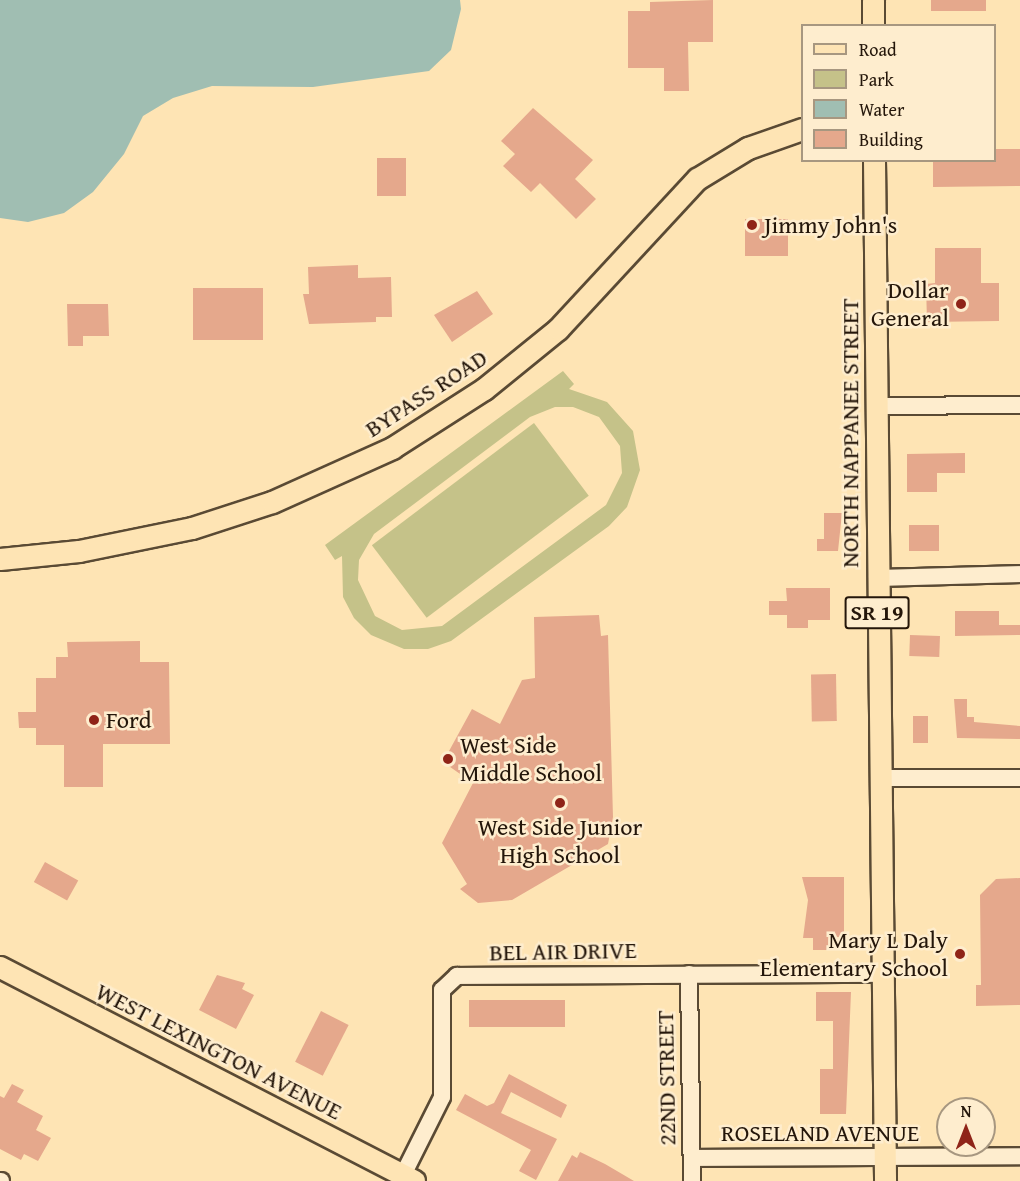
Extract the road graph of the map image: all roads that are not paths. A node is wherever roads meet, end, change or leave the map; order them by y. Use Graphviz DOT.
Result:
graph roads {
  1 [pos="873,0"];
  2 [pos="873,24"];
  3 [pos="801,129"];
  4 [pos="874,162"];
  5 [pos="1020,405"];
  6 [pos="875,406"];
  7 [pos="0,559"];
  8 [pos="1020,574"];
  9 [pos="877,578"];
  10 [pos="879,778"];
  11 [pos="1020,778"];
  12 [pos="0,969"];
  13 [pos="688,974"];
  14 [pos="884,974"];
  15 [pos="885,1156"];
  16 [pos="1020,1156"];
  17 [pos="692,1158"];
  18 [pos="409,1178"];
  19 [pos="692,1181"];
  20 [pos="885,1181"];
  1 -- 2 [label="main road"];
  3 -- 7 [label="main road, BYPASS ROAD"];
  4 -- 6 [label="main road, NORTH NAPPANEE STREET / SR 19"];
  5 -- 6 [label="street"];
  6 -- 9 [label="main road, NORTH NAPPANEE STREET / SR 19"];
  8 -- 9 [label="street"];
  9 -- 10 [label="main road, NORTH NAPPANEE STREET / SR 19"];
  10 -- 11 [label="street"];
  10 -- 14 [label="main road, SR 19"];
  12 -- 18 [label="main road, WEST LEXINGTON AVENUE"];
  13 -- 14 [label="street, BEL AIR DRIVE"];
  13 -- 17 [label="street, 22ND STREET"];
  13 -- 18 [label="street, BEL AIR DRIVE"];
  14 -- 15 [label="main road, SR 19"];
  15 -- 16 [label="street, ROSELAND AVENUE"];
  15 -- 17 [label="street, ROSELAND AVENUE"];
  15 -- 20 [label="main road, SR 19"];
  17 -- 19 [label="street, 22ND STREET"];
}
